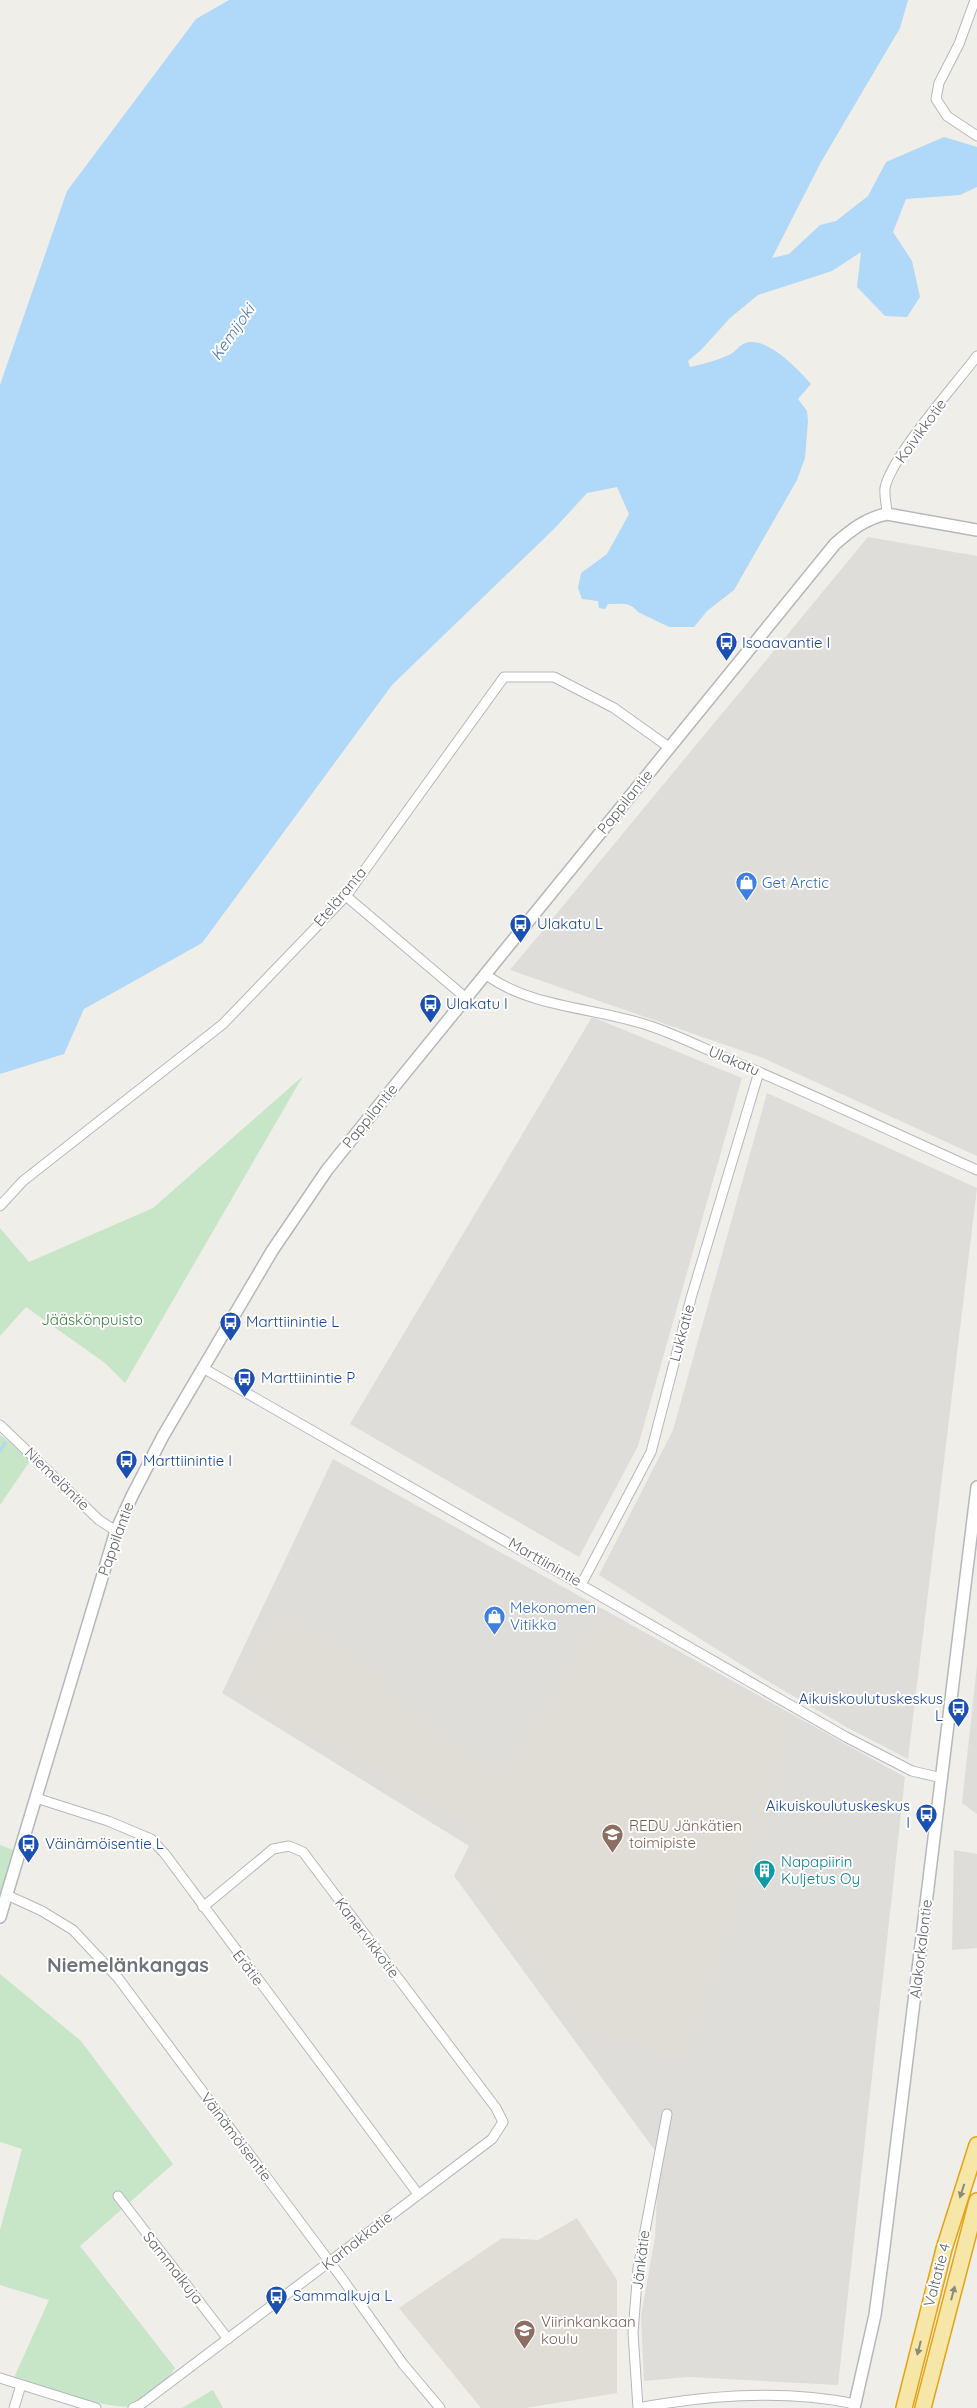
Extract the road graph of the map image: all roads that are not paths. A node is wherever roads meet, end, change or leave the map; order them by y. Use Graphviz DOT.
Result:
graph roads {
  1 [pos="975,0"];
  2 [pos="977,136"];
  3 [pos="977,356"];
  4 [pos="887,514"];
  5 [pos="977,530"];
  6 [pos="670,748"];
  7 [pos="346,896"];
  8 [pos="485,974"];
  9 [pos="466,998"];
  10 [pos="759,1072"];
  11 [pos="977,1170"];
  12 [pos="0,1206"];
  13 [pos="203,1368"];
  14 [pos="0,1425"];
  15 [pos="977,1487"];
  16 [pos="116,1531"];
  17 [pos="582,1583"];
  18 [pos="942,1778"];
  19 [pos="36,1798"];
  20 [pos="7,1895"];
  21 [pos="203,1907"];
  22 [pos="0,1917"];
  23 [pos="667,2114"];
  24 [pos="503,2122"];
  25 [pos="977,2145"];
  26 [pos="418,2194"];
  27 [pos="118,2196"];
  28 [pos="977,2201"];
  29 [pos="330,2262"];
  30 [pos="228,2339"];
  31 [pos="0,2378"];
  32 [pos="21,2385"];
  33 [pos="686,2404"];
  34 [pos="854,2406"];
  35 [pos="14,2408"];
  36 [pos="96,2408"];
  37 [pos="133,2408"];
  38 [pos="440,2408"];
  39 [pos="638,2408"];
  40 [pos="904,2408"];
  41 [pos="923,2408"];
  1 -- 2 [label="street"];
  3 -- 4 [label="street, Koivikkotie"];
  4 -- 5 [label="street, Pappilantie"];
  4 -- 6 [label="street, Pappilantie"];
  6 -- 7 [label="street, Eteläranta"];
  6 -- 8 [label="street, Pappilantie"];
  7 -- 9 [label="street"];
  7 -- 12 [label="street, Eteläranta"];
  8 -- 9 [label="street, Pappilantie"];
  8 -- 10 [label="street, Ulakatu"];
  9 -- 13 [label="street, Pappilantie"];
  10 -- 11 [label="street, Ulakatu"];
  10 -- 17 [label="street, Lukkatie"];
  13 -- 16 [label="street, Pappilantie"];
  13 -- 17 [label="street, Marttiinintie"];
  14 -- 16 [label="street, Niemeläntie"];
  15 -- 18 [label="street, Alakorkalontie"];
  16 -- 19 [label="street, Pappilantie"];
  17 -- 18 [label="street, Marttiinintie"];
  18 -- 34 [label="street, Alakorkalontie"];
  19 -- 20 [label="street, Pappilantie"];
  19 -- 21 [label="street, Erätie"];
  20 -- 22 [label="street, Pappilantie"];
  20 -- 29 [label="street, Väinämöisentie"];
  21 -- 24 [label="street, Kanervikkotie"];
  21 -- 26 [label="street, Erätie"];
  23 -- 39 [label="street, Jänkätie"];
  24 -- 26 [label="street, Karhakkatie"];
  25 -- 40 [label="highway, Valtatie 4, one-way"];
  26 -- 29 [label="street, Karhakkatie"];
  27 -- 30 [label="street, Sammalkuja"];
  41 -- 28 [label="highway, Valtatie 4, one-way"];
  29 -- 30 [label="street, Karhakkatie"];
  29 -- 38 [label="street, Väinämöisentie"];
  30 -- 37 [label="street, Karhakkatie"];
  31 -- 32 [label="street"];
  32 -- 35 [label="street"];
  32 -- 36 [label="street"];
  33 -- 34 [label="street"];
  33 -- 39 [label="street"];
}
